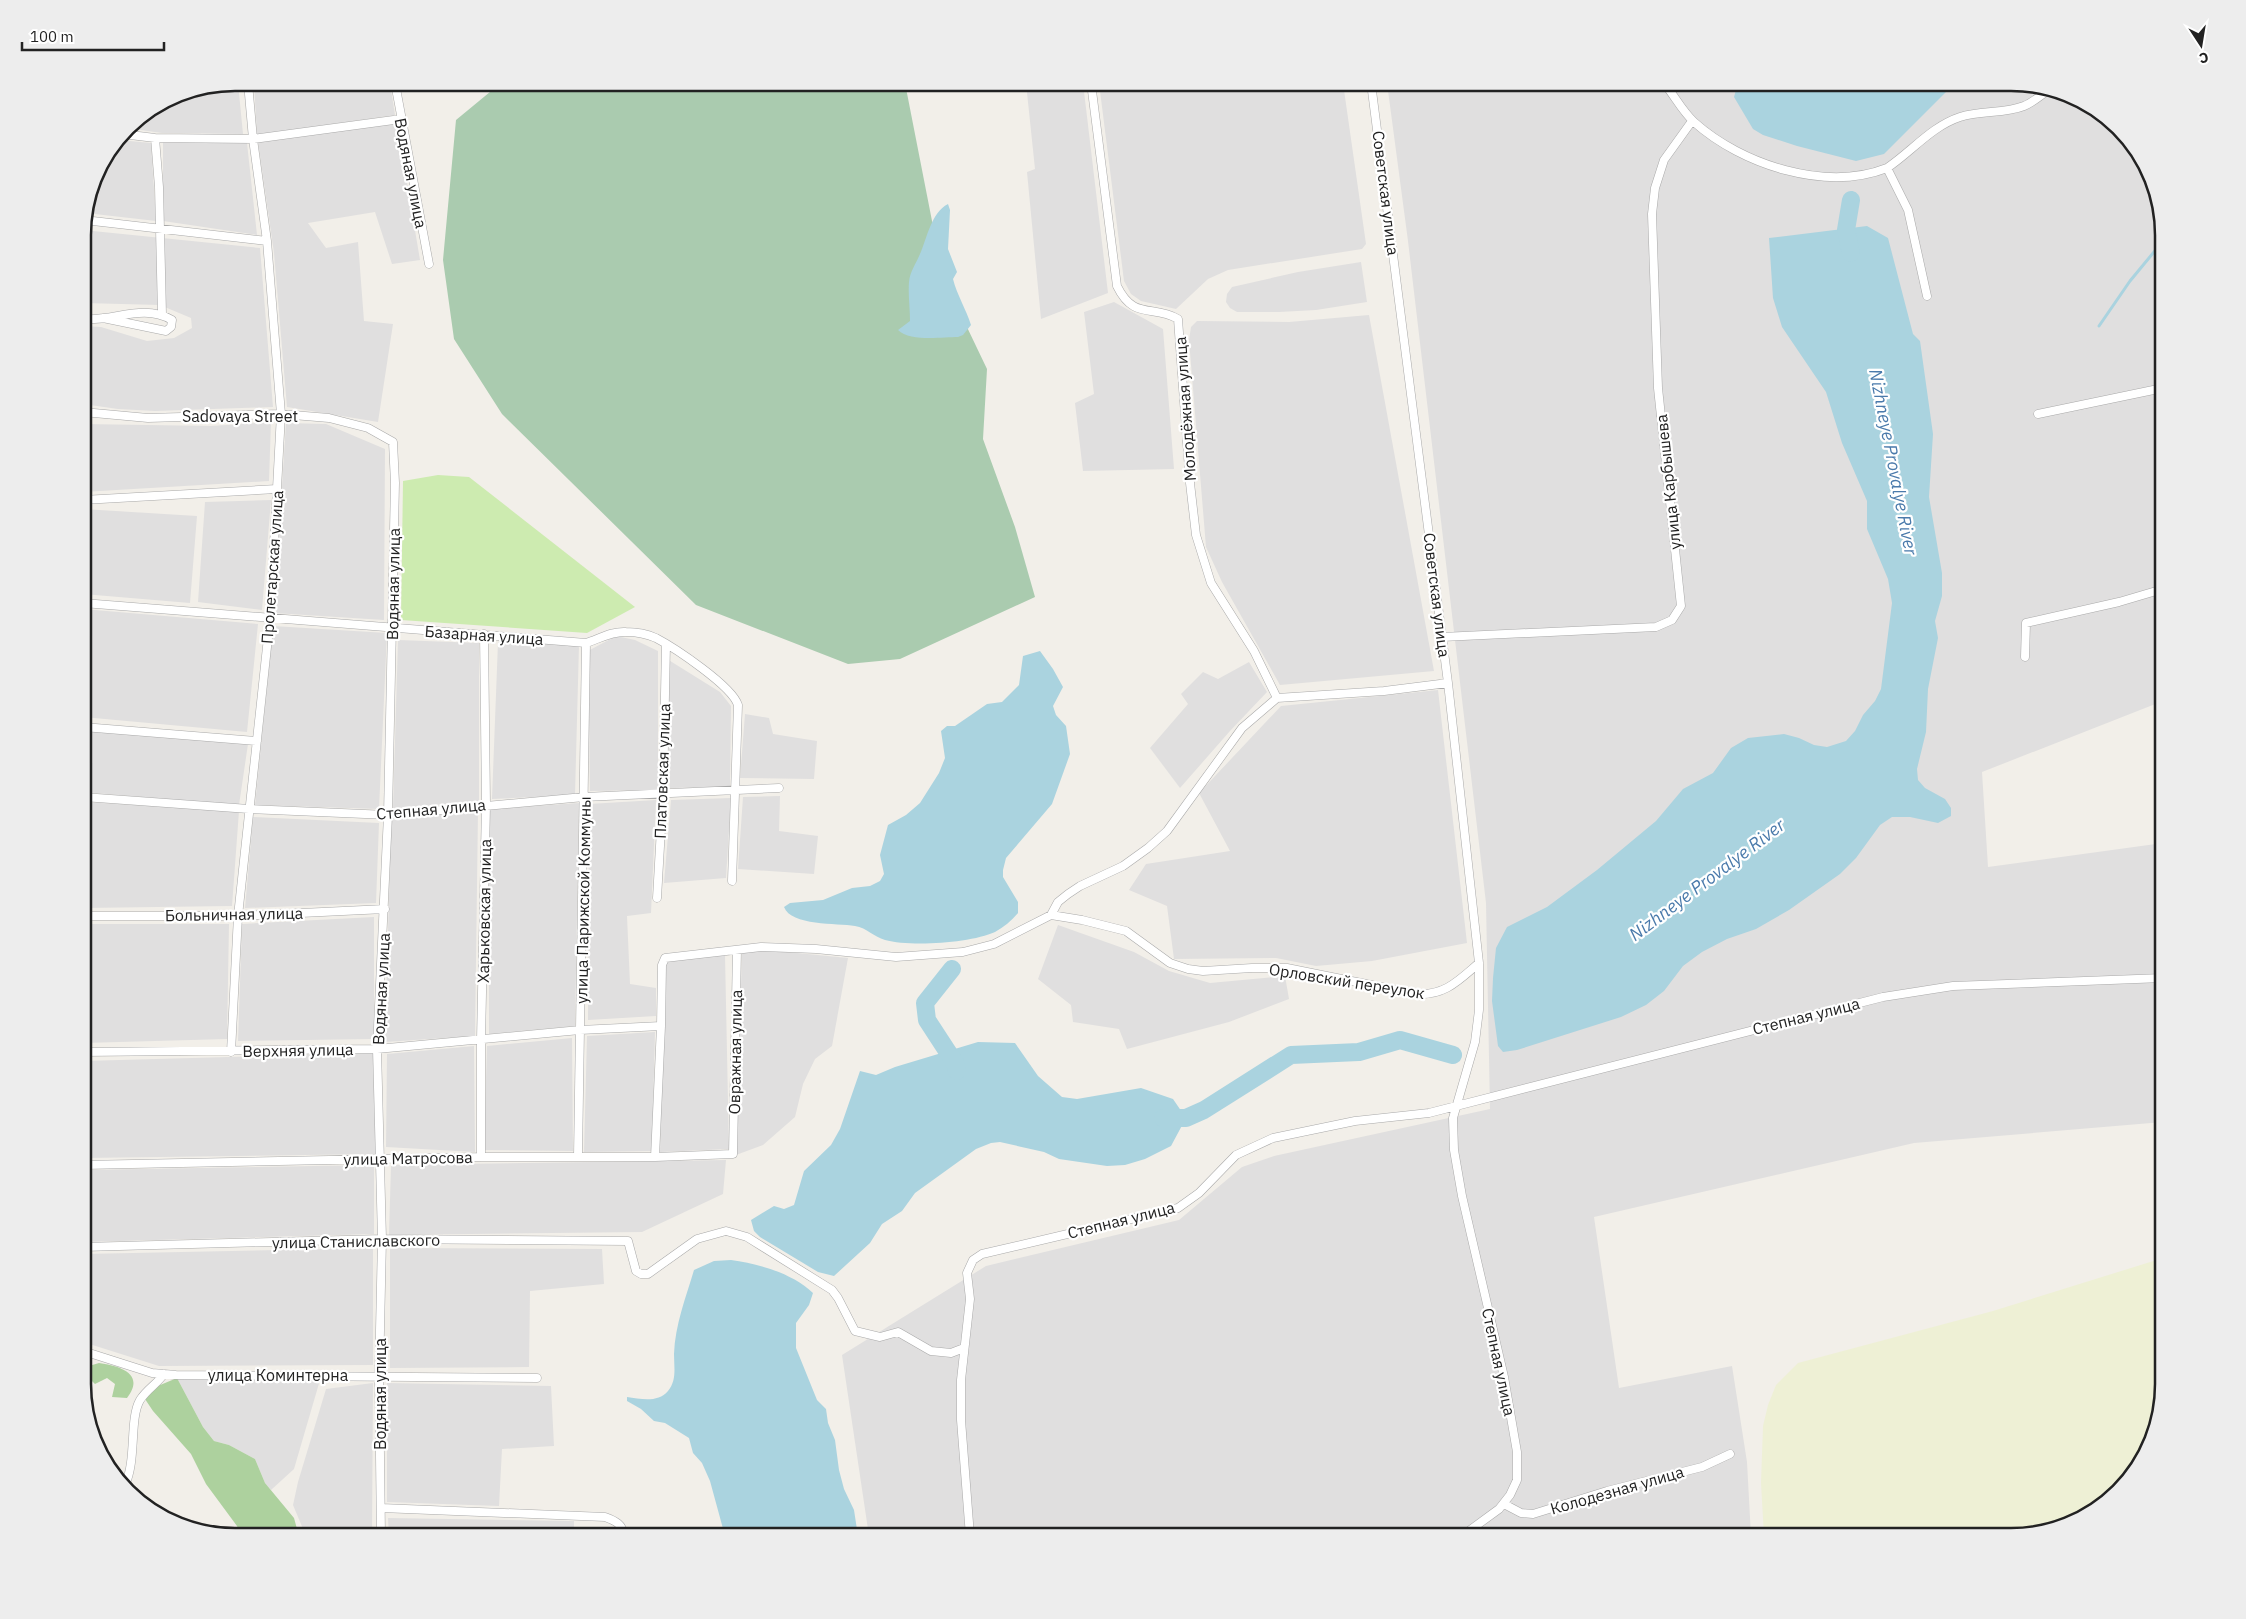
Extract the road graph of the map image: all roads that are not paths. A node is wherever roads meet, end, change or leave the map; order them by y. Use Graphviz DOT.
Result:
graph roads {
  1 [pos="249,91"];
  2 [pos="396,91"];
  3 [pos="1092,91"];
  4 [pos="1372,91"];
  5 [pos="1671,91"];
  6 [pos="2041,95"];
  7 [pos="401,119"];
  8 [pos="1692,120"];
  9 [pos="132,135"];
  10 [pos="155,138"];
  11 [pos="252,139"];
  12 [pos="1887,168"];
  13 [pos="92,221"];
  14 [pos="159,228"];
  15 [pos="267,241"];
  16 [pos="429,264"];
  17 [pos="1927,296"];
  18 [pos="162,314"];
  19 [pos="92,318"];
  20 [pos="103,318"];
  21 [pos="2155,390"];
  22 [pos="92,413"];
  23 [pos="280,414"];
  24 [pos="2038,414"];
  25 [pos="393,442"];
  26 [pos="277,489"];
  27 [pos="92,499"];
  28 [pos="2155,592"];
  29 [pos="92,604"];
  30 [pos="270,619"];
  31 [pos="392,628"];
  32 [pos="484,634"];
  33 [pos="1442,637"];
  34 [pos="586,643"];
  35 [pos="666,644"];
  36 [pos="2025,657"];
  37 [pos="1448,683"];
  38 [pos="1277,698"];
  39 [pos="92,728"];
  40 [pos="257,741"];
  41 [pos="779,788"];
  42 [pos="735,791"];
  43 [pos="664,794"];
  44 [pos="584,797"];
  45 [pos="92,798"];
  46 [pos="486,805"];
  47 [pos="249,810"];
  48 [pos="388,815"];
  49 [pos="732,882"];
  50 [pos="657,898"];
  51 [pos="385,908"];
  52 [pos="1050,915"];
  53 [pos="92,916"];
  54 [pos="238,916"];
  55 [pos="737,950"];
  56 [pos="1479,963"];
  57 [pos="2155,978"];
  58 [pos="661,1026"];
  59 [pos="580,1030"];
  60 [pos="481,1040"];
  61 [pos="377,1049"];
  62 [pos="92,1052"];
  63 [pos="231,1052"];
  64 [pos="1457,1106"];
  65 [pos="733,1154"];
  66 [pos="481,1157"];
  67 [pos="578,1157"];
  68 [pos="654,1157"];
  69 [pos="380,1159"];
  70 [pos="92,1164"];
  71 [pos="382,1239"];
  72 [pos="92,1247"];
  73 [pos="964,1348"];
  74 [pos="92,1354"];
  75 [pos="164,1374"];
  76 [pos="379,1376"];
  77 [pos="537,1378"];
  78 [pos="1730,1454"];
  79 [pos="127,1478"];
  80 [pos="1504,1504"];
  81 [pos="381,1508"];
  82 [pos="381,1528"];
  83 [pos="622,1528"];
  84 [pos="969,1528"];
  85 [pos="1472,1528"];
  1 -- 11 [label="street, Пролетарская улица"];
  2 -- 7 [label="street, Водяная улица"];
  3 -- 38 [label="street, Молодёжная улица"];
  4 -- 33 [label="street, Советская улица"];
  5 -- 8 [label="street"];
  6 -- 12 [label="street"];
  7 -- 11 [label="street"];
  7 -- 16 [label="street, Водяная улица"];
  8 -- 12 [label="street"];
  8 -- 33 [label="street, улица Карбышева"];
  9 -- 10 [label="street"];
  10 -- 11 [label="street"];
  10 -- 14 [label="street"];
  11 -- 15 [label="street, Пролетарская улица"];
  12 -- 17 [label="street"];
  13 -- 14 [label="street"];
  14 -- 15 [label="street"];
  14 -- 18 [label="street"];
  15 -- 23 [label="street, Пролетарская улица"];
  18 -- 20 [label="street"];
  18 -- 20 [label="street"];
  19 -- 20 [label="street"];
  21 -- 24 [label="street"];
  22 -- 23 [label="street, Sadovaya Street"];
  23 -- 25 [label="street, Sadovaya Street"];
  23 -- 26 [label="street, Пролетарская улица"];
  25 -- 31 [label="street, Водяная улица"];
  26 -- 27 [label="street"];
  26 -- 30 [label="street, Пролетарская улица"];
  28 -- 36 [label="street"];
  29 -- 30 [label="street, Базарная улица"];
  30 -- 31 [label="street, Базарная улица"];
  30 -- 40 [label="street, Пролетарская улица"];
  31 -- 32 [label="street, Базарная улица"];
  31 -- 48 [label="street, Водяная улица"];
  32 -- 34 [label="street, Базарная улица"];
  32 -- 46 [label="street, Харьковская улица"];
  33 -- 37 [label="street, Советская улица"];
  34 -- 35 [label="street, Базарная улица"];
  34 -- 44 [label="street, улица Парижской Коммуны"];
  35 -- 42 [label="street, Базарная улица"];
  35 -- 43 [label="street, Платовская улица"];
  37 -- 38 [label="street"];
  37 -- 56 [label="street, Советская улица"];
  38 -- 52 [label="street"];
  39 -- 40 [label="street"];
  40 -- 47 [label="street, Пролетарская улица"];
  41 -- 42 [label="street, Степная улица"];
  42 -- 43 [label="street, Степная улица"];
  42 -- 49 [label="street"];
  43 -- 44 [label="street, Степная улица"];
  43 -- 50 [label="street, Платовская улица"];
  44 -- 46 [label="street, Степная улица"];
  44 -- 59 [label="street, улица Парижской Коммуны"];
  45 -- 47 [label="street, Степная улица"];
  46 -- 48 [label="street, Степная улица"];
  46 -- 60 [label="street, Харьковская улица"];
  47 -- 48 [label="street, Степная улица"];
  47 -- 54 [label="street, Пролетарская улица"];
  48 -- 51 [label="street, Водяная улица"];
  51 -- 54 [label="street, Больничная улица"];
  51 -- 61 [label="street, Водяная улица"];
  52 -- 55 [label="street"];
  52 -- 56 [label="street, Орловский переулок"];
  53 -- 54 [label="street, Больничная улица"];
  54 -- 63 [label="street, Пролетарская улица"];
  55 -- 58 [label="street"];
  55 -- 65 [label="street, Овражная улица"];
  56 -- 64 [label="street, Советская улица"];
  57 -- 64 [label="street, Степная улица"];
  58 -- 59 [label="street, Верхняя улица"];
  58 -- 68 [label="street"];
  59 -- 60 [label="street, Верхняя улица"];
  59 -- 67 [label="street, улица Парижской Коммуны"];
  60 -- 61 [label="street, Верхняя улица"];
  60 -- 66 [label="street, Харьковская улица"];
  61 -- 63 [label="street, Верхняя улица"];
  61 -- 69 [label="street, Водяная улица"];
  62 -- 63 [label="street, Верхняя улица"];
  64 -- 73 [label="street, Степная улица"];
  64 -- 80 [label="street, Степная улица"];
  65 -- 68 [label="street, улица Матросова"];
  66 -- 67 [label="street, улица Матросова"];
  66 -- 69 [label="street, улица Матросова"];
  67 -- 68 [label="street, улица Матросова"];
  69 -- 70 [label="street, улица Матросова"];
  69 -- 71 [label="street, Водяная улица"];
  71 -- 72 [label="street, улица Станиславского"];
  71 -- 73 [label="street, улица Станиславского"];
  71 -- 76 [label="street, Водяная улица"];
  73 -- 84 [label="street"];
  74 -- 75 [label="street, улица Коминтерна"];
  75 -- 76 [label="street, улица Коминтерна"];
  75 -- 79 [label="street"];
  76 -- 77 [label="street, улица Коминтерна"];
  76 -- 81 [label="street, Водяная улица"];
  78 -- 80 [label="street, Колодезная улица"];
  80 -- 85 [label="street, Степная улица"];
  81 -- 82 [label="street, Водяная улица"];
  81 -- 83 [label="street"];
}
